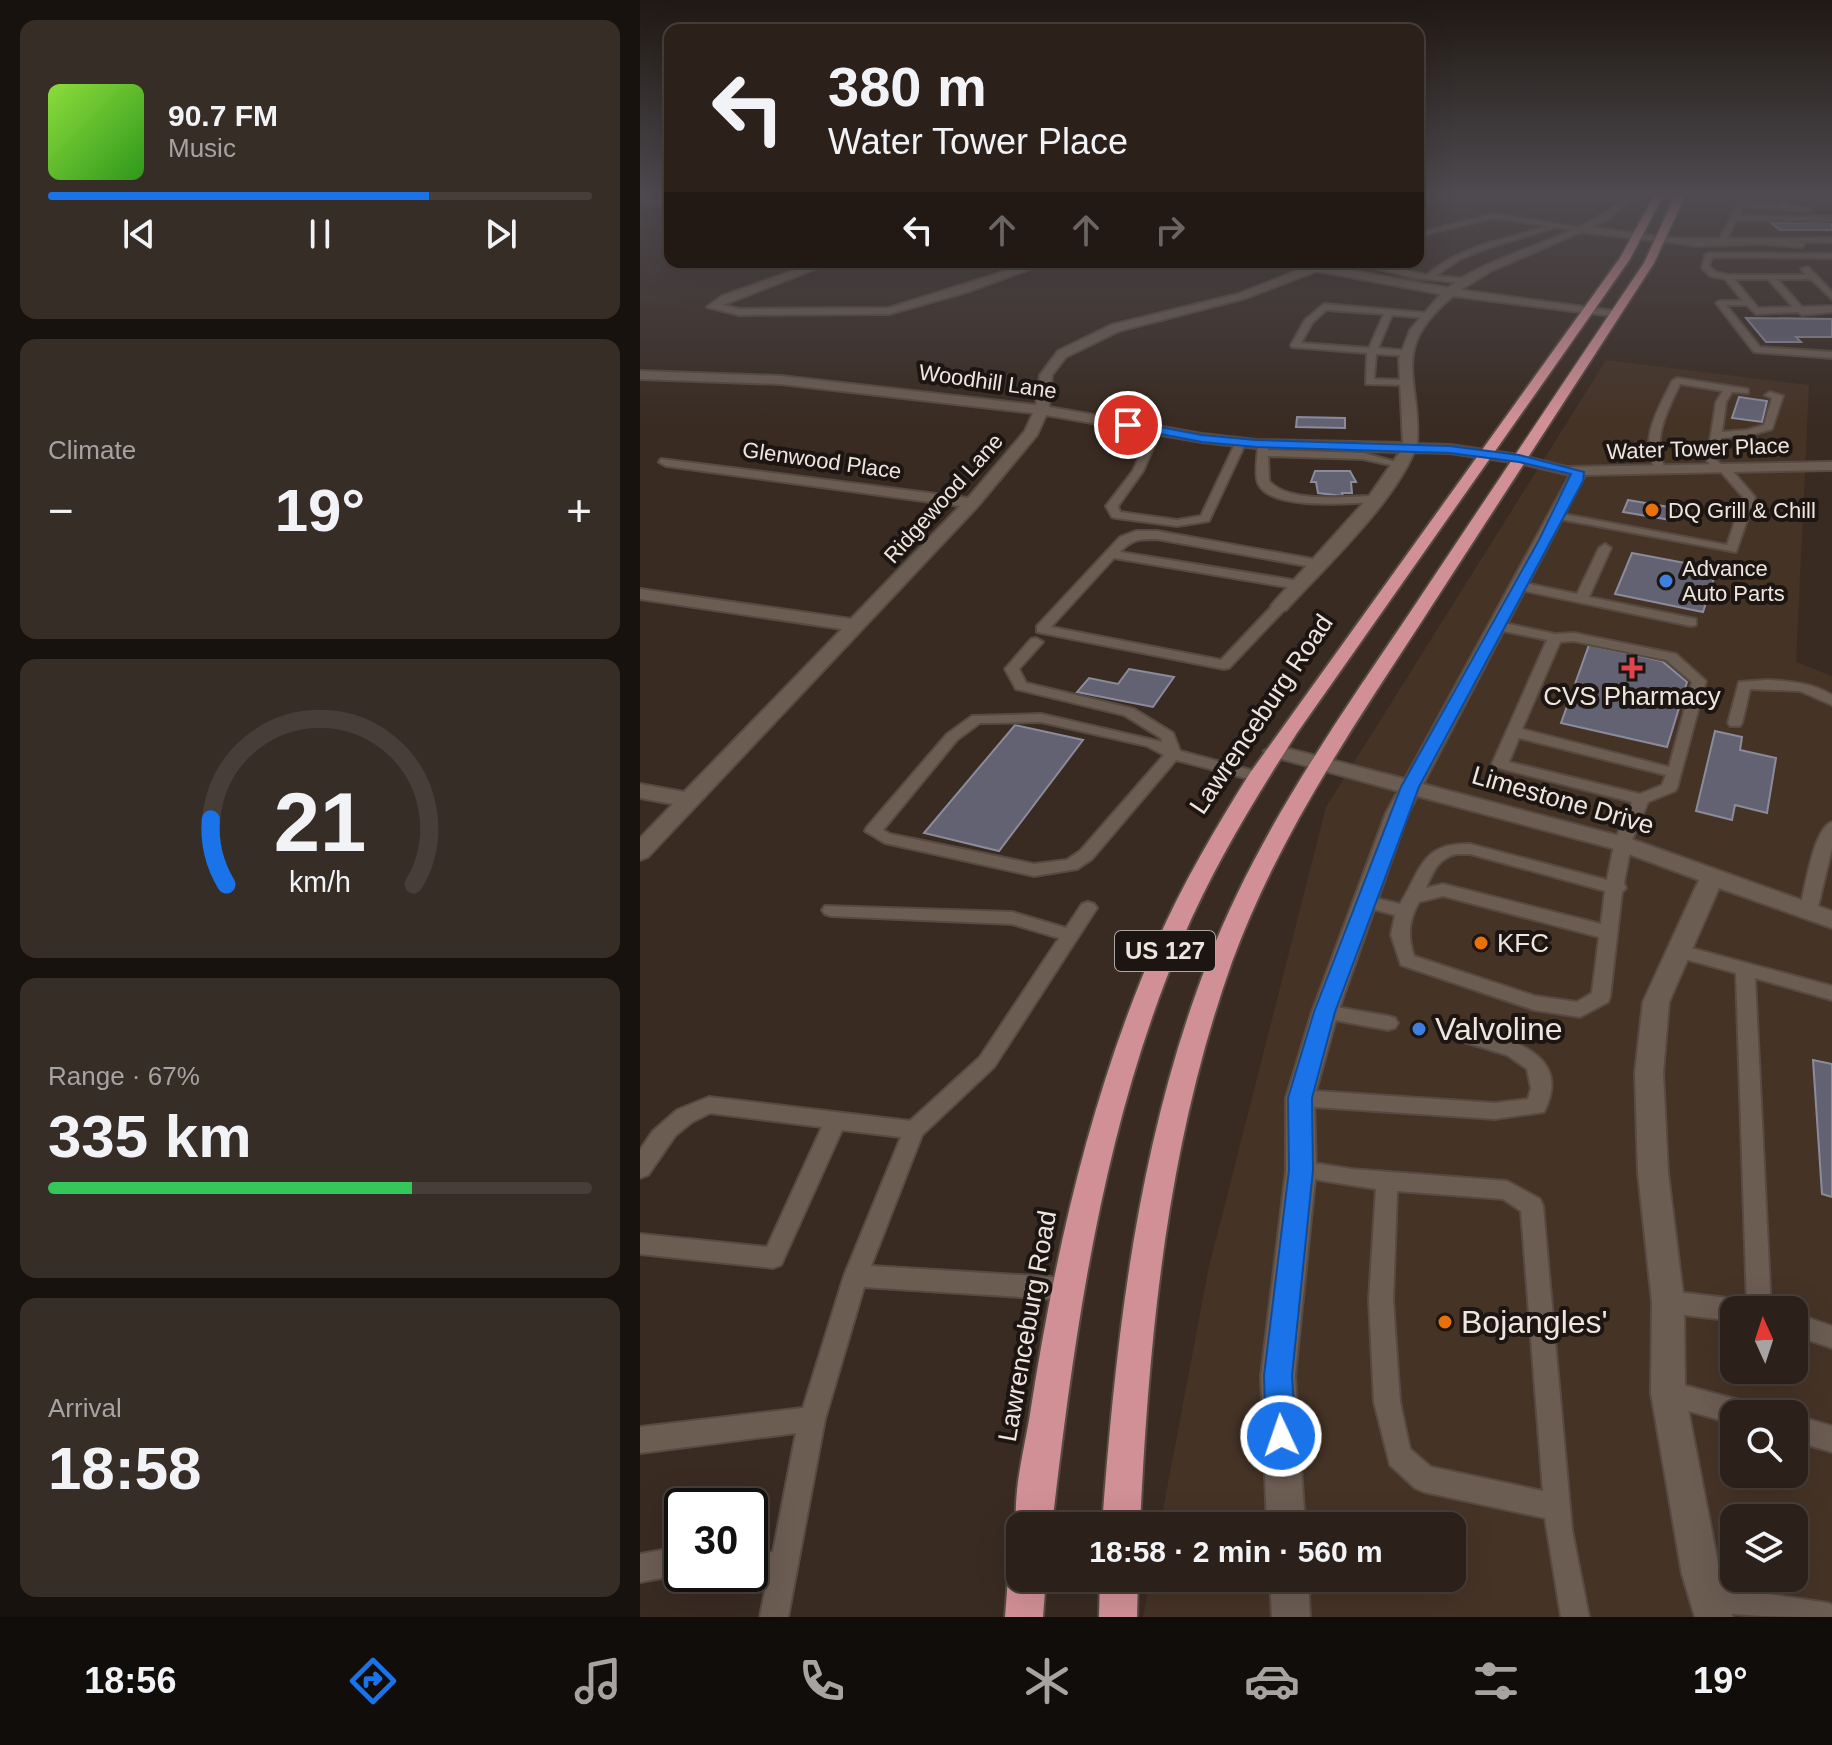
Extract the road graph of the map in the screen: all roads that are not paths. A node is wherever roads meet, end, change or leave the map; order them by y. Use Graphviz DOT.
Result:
graph roads {
  1 [pos="801,271"];
  2 [pos="1017,271"];
  3 [pos="1305,271"];
  4 [pos="1340,271"];
  5 [pos="1395,271"];
  6 [pos="1435,271"];
  7 [pos="1483,271"];
  8 [pos="1614,271"];
  9 [pos="1644,271"];
  10 [pos="1710,271"];
  11 [pos="1809,271"];
  12 [pos="1430,276"];
  13 [pos="1816,276"];
  14 [pos="1728,277"];
  15 [pos="1770,277"];
  16 [pos="1467,281"];
  17 [pos="1832,284"];
  18 [pos="1449,292"];
  19 [pos="1832,297"];
  20 [pos="1749,303"];
  21 [pos="1832,309"];
  22 [pos="1587,311"];
  23 [pos="1389,312"];
  24 [pos="1802,312"];
  25 [pos="1425,315"];
  26 [pos="1615,315"];
  27 [pos="1372,351"];
  28 [pos="1407,353"];
  29 [pos="1832,355"];
  30 [pos="640,375"];
  31 [pos="1404,383"];
  32 [pos="1729,389"];
  33 [pos="1745,391"];
  34 [pos="1770,395"];
  35 [pos="1042,409"];
  36 [pos="1156,430"];
  37 [pos="1716,435"];
  38 [pos="1241,442"];
  39 [pos="1409,446"];
  40 [pos="1263,448"];
  41 [pos="1484,454"];
  42 [pos="1519,459"];
  43 [pos="666,462"];
  44 [pos="1399,464"];
  45 [pos="1832,466"];
  46 [pos="1722,469"];
  47 [pos="1661,471"];
  48 [pos="1578,472"];
  49 [pos="1374,499"];
  50 [pos="972,503"];
  51 [pos="1558,516"];
  52 [pos="1605,548"];
  53 [pos="1112,554"];
  54 [pos="1318,564"];
  55 [pos="1299,585"];
  56 [pos="1520,586"];
  57 [pos="640,594"];
  58 [pos="1581,599"];
  59 [pos="1280,606"];
  60 [pos="1691,622"];
  61 [pos="855,625"];
  62 [pos="1499,626"];
  63 [pos="1555,638"];
  64 [pos="1036,642"];
  65 [pos="1832,701"];
  66 [pos="1735,723"];
  67 [pos="1515,732"];
  68 [pos="1274,751"];
  69 [pos="1173,754"];
  70 [pos="1320,762"];
  71 [pos="1675,773"];
  72 [pos="1257,776"];
  73 [pos="1410,787"];
  74 [pos="640,791"];
  75 [pos="1641,799"];
  76 [pos="688,800"];
  77 [pos="1832,827"];
  78 [pos="1623,844"];
  79 [pos="640,852"];
  80 [pos="1712,877"];
  81 [pos="1617,888"];
  82 [pos="1367,902"];
  83 [pos="1408,904"];
  84 [pos="1088,908"];
  85 [pos="831,910"];
  86 [pos="1808,911"];
  87 [pos="1832,920"];
  88 [pos="1610,933"];
  89 [pos="1070,935"];
  90 [pos="1680,951"];
  91 [pos="1745,969"];
  92 [pos="1832,993"];
  93 [pos="1325,1012"];
  94 [pos="1388,1023"];
  95 [pos="1471,1037"];
  96 [pos="1300,1098"];
  97 [pos="835,1121"];
  98 [pos="914,1130"];
  99 [pos="640,1169"];
  100 [pos="1301,1170"];
  101 [pos="1387,1180"];
  102 [pos="640,1244"];
  103 [pos="856,1276"];
  104 [pos="1068,1289"];
  105 [pos="1758,1296"];
  106 [pos="1668,1302"];
  107 [pos="1720,1308"];
  108 [pos="1808,1329"];
  109 [pos="1832,1337"];
  110 [pos="1668,1393"];
  111 [pos="1720,1408"];
  112 [pos="812,1419"];
  113 [pos="1808,1432"];
  114 [pos="1832,1439"];
  115 [pos="640,1440"];
  116 [pos="1557,1507"];
  117 [pos="1035,1512"];
  118 [pos="1122,1512"];
  119 [pos="1285,1512"];
  120 [pos="664,1564"];
  121 [pos="784,1564"];
  122 [pos="768,1567"];
  123 [pos="640,1568"];
  124 [pos="1026,1592"];
  125 [pos="1119,1592"];
  126 [pos="1290,1592"];
  127 [pos="1712,1608"];
  128 [pos="774,1617"];
  129 [pos="1024,1617"];
  130 [pos="1118,1617"];
  131 [pos="1291,1617"];
  132 [pos="1575,1617"];
  133 [pos="1828,1617"];
  1 -- 2 [label="street"];
  3 -- 35 [label="street, Ridgewood Lane"];
  4 -- 18 [label="street"];
  5 -- 12 [label="lane"];
  6 -- 12 [label="lane"];
  7 -- 16 [label="street"];
  8 -- 22 [label="highway, Lawrenceburg Road / US 127"];
  9 -- 26 [label="highway, US 127"];
  10 -- 14 [label="lane"];
  11 -- 13 [label="lane"];
  12 -- 16 [label="lane"];
  13 -- 15 [label="lane"];
  13 -- 17 [label="lane"];
  13 -- 19 [label="lane"];
  14 -- 15 [label="lane"];
  14 -- 20 [label="lane"];
  15 -- 24 [label="lane"];
  16 -- 18 [label="street"];
  18 -- 22 [label="street"];
  18 -- 25 [label="street"];
  20 -- 24 [label="lane"];
  20 -- 29 [label="lane"];
  21 -- 24 [label="lane"];
  22 -- 26 [label="street"];
  22 -- 41 [label="highway, Lawrenceburg Road / US 127"];
  23 -- 25 [label="lane"];
  23 -- 27 [label="lane"];
  23 -- 27 [label="lane"];
  25 -- 28 [label="street"];
  26 -- 42 [label="highway, US 127"];
  27 -- 28 [label="lane"];
  27 -- 31 [label="lane"];
  28 -- 31 [label="street"];
  30 -- 35 [label="street, Woodhill Lane"];
  31 -- 39 [label="street"];
  32 -- 33 [label="lane"];
  32 -- 37 [label="lane"];
  32 -- 47 [label="lane"];
  34 -- 37 [label="lane"];
  35 -- 36 [label="street, Woodhill Lane"];
  35 -- 50 [label="street, Ridgewood Lane"];
  36 -- 38 [label="street, Woodhill Lane"];
  36 -- 38 [label="lane"];
  37 -- 46 [label="lane"];
  38 -- 40 [label="street, Woodhill Lane"];
  39 -- 40 [label="street, Woodhill Lane"];
  39 -- 41 [label="street, Woodhill Lane"];
  39 -- 44 [label="street"];
  40 -- 44 [label="lane"];
  40 -- 49 [label="lane"];
  41 -- 42 [label="street, Woodhill Lane"];
  41 -- 68 [label="highway, Lawrenceburg Road / US 127"];
  42 -- 48 [label="street, Water Tower Place"];
  42 -- 70 [label="highway, US 127"];
  43 -- 50 [label="street, Glenwood Place"];
  44 -- 49 [label="street"];
  45 -- 46 [label="street, Water Tower Place"];
  46 -- 47 [label="street, Water Tower Place"];
  46 -- 51 [label="lane"];
  47 -- 48 [label="street, Water Tower Place"];
  48 -- 51 [label="street"];
  49 -- 54 [label="street"];
  50 -- 61 [label="street, Ridgewood Lane"];
  51 -- 56 [label="street"];
  52 -- 58 [label="lane"];
  53 -- 54 [label="lane"];
  53 -- 55 [label="lane"];
  53 -- 59 [label="lane"];
  54 -- 55 [label="street"];
  55 -- 59 [label="street"];
  56 -- 58 [label="lane"];
  56 -- 62 [label="street"];
  57 -- 61 [label="street"];
  58 -- 60 [label="lane"];
  61 -- 76 [label="street, Ridgewood Lane"];
  62 -- 63 [label="lane"];
  62 -- 73 [label="street"];
  63 -- 67 [label="lane"];
  63 -- 71 [label="lane"];
  64 -- 69 [label="lane"];
  65 -- 66 [label="lane"];
  67 -- 71 [label="lane"];
  67 -- 75 [label="lane"];
  68 -- 70 [label="street, Limestone Drive"];
  68 -- 72 [label="highway, Lawrenceburg Road / US 127"];
  69 -- 69 [label="lane"];
  69 -- 72 [label="lane"];
  70 -- 73 [label="street, Limestone Drive"];
  70 -- 118 [label="highway, US 127"];
  71 -- 75 [label="lane"];
  72 -- 104 [label="highway, Lawrenceburg Road / US 127"];
  73 -- 78 [label="street, Limestone Drive"];
  73 -- 82 [label="street"];
  74 -- 76 [label="street"];
  75 -- 78 [label="lane"];
  76 -- 79 [label="street, Ridgewood Lane"];
  77 -- 86 [label="lane"];
  78 -- 80 [label="street, Limestone Drive"];
  78 -- 81 [label="lane"];
  80 -- 86 [label="street, Limestone Drive"];
  80 -- 90 [label="street"];
  81 -- 83 [label="lane"];
  81 -- 88 [label="lane"];
  82 -- 83 [label="lane"];
  82 -- 93 [label="street"];
  83 -- 88 [label="lane"];
  83 -- 88 [label="lane"];
  84 -- 89 [label="lane"];
  85 -- 89 [label="lane"];
  86 -- 87 [label="street, Limestone Drive"];
  89 -- 98 [label="lane"];
  90 -- 91 [label="lane"];
  90 -- 106 [label="street"];
  91 -- 92 [label="lane"];
  91 -- 105 [label="lane"];
  93 -- 94 [label="lane"];
  93 -- 96 [label="street"];
  95 -- 96 [label="lane"];
  96 -- 100 [label="street"];
  97 -- 98 [label="lane"];
  97 -- 99 [label="lane"];
  97 -- 102 [label="lane"];
  98 -- 103 [label="lane"];
  100 -- 101 [label="lane"];
  100 -- 119 [label="street"];
  101 -- 116 [label="lane"];
  101 -- 116 [label="lane"];
  103 -- 104 [label="lane"];
  103 -- 112 [label="lane"];
  104 -- 117 [label="highway, Lawrenceburg Road / US 127"];
  106 -- 107 [label="lane"];
  106 -- 110 [label="street"];
  108 -- 109 [label="lane"];
  110 -- 111 [label="lane"];
  110 -- 127 [label="street"];
  112 -- 115 [label="lane"];
  112 -- 121 [label="lane"];
  113 -- 114 [label="lane"];
  116 -- 132 [label="lane"];
  120 -- 123 [label="lane"];
  121 -- 122 [label="lane"];
  121 -- 128 [label="lane"];
  124 -- 129 [label="highway"];
  125 -- 130 [label="highway"];
  126 -- 131 [label="street"];
  127 -- 133 [label="lane"];
}
